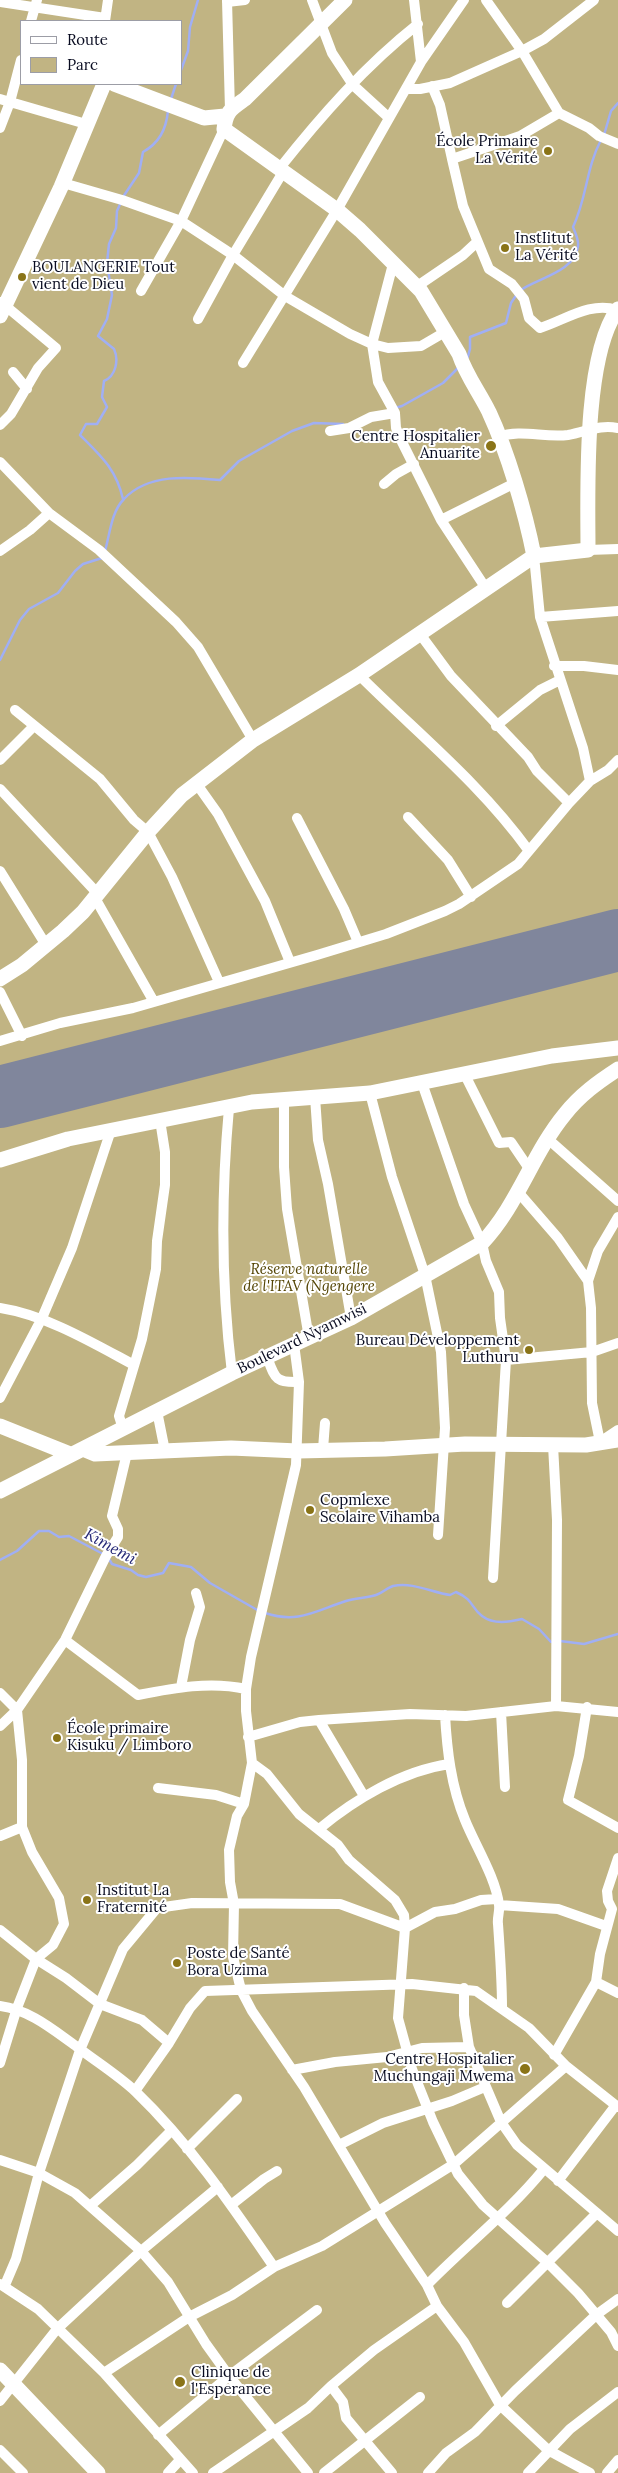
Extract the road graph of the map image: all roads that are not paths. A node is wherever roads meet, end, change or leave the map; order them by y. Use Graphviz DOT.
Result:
graph roads {
  1 [pos="108,0"];
  2 [pos="245,0"];
  3 [pos="312,0"];
  4 [pos="345,0"];
  5 [pos="414,0"];
  6 [pos="464,0"];
  7 [pos="486,0"];
  8 [pos="594,0"];
  9 [pos="227,1"];
  10 [pos="0,2"];
  11 [pos="36,4"];
  12 [pos="105,19"];
  13 [pos="31,20"];
  14 [pos="418,24"];
  15 [pos="320,25"];
  16 [pos="522,52"];
  17 [pos="421,62"];
  18 [pos="20,63"];
  19 [pos="104,85"];
  20 [pos="116,85"];
  21 [pos="353,85"];
  22 [pos="432,86"];
  23 [pos="407,89"];
  24 [pos="5,101"];
  25 [pos="560,113"];
  26 [pos="388,117"];
  27 [pos="226,118"];
  28 [pos="86,124"];
  29 [pos="0,128"];
  30 [pos="618,144"];
  31 [pos="452,159"];
  32 [pos="281,171"];
  33 [pos="63,183"];
  34 [pos="337,210"];
  35 [pos="181,221"];
  36 [pos="478,242"];
  37 [pos="233,255"];
  38 [pos="393,264"];
  39 [pos="416,287"];
  40 [pos="141,291"];
  41 [pos="285,296"];
  42 [pos="2,307"];
  43 [pos="617,310"];
  44 [pos="198,319"];
  45 [pos="445,332"];
  46 [pos="372,344"];
  47 [pos="243,363"];
  48 [pos="13,372"];
  49 [pos="27,389"];
  50 [pos="393,409"];
  51 [pos="0,425"];
  52 [pos="618,428"];
  53 [pos="330,430"];
  54 [pos="590,430"];
  55 [pos="498,437"];
  56 [pos="0,462"];
  57 [pos="414,464"];
  58 [pos="514,483"];
  59 [pos="384,484"];
  60 [pos="49,513"];
  61 [pos="441,520"];
  62 [pos="618,549"];
  63 [pos="588,550"];
  64 [pos="0,551"];
  65 [pos="534,556"];
  66 [pos="485,587"];
  67 [pos="618,611"];
  68 [pos="540,616"];
  69 [pos="420,634"];
  70 [pos="554,666"];
  71 [pos="618,670"];
  72 [pos="358,675"];
  73 [pos="560,680"];
  74 [pos="15,710"];
  75 [pos="34,726"];
  76 [pos="496,726"];
  77 [pos="253,740"];
  78 [pos="0,760"];
  79 [pos="618,760"];
  80 [pos="590,781"];
  81 [pos="196,783"];
  82 [pos="0,789"];
  83 [pos="569,803"];
  84 [pos="297,818"];
  85 [pos="408,818"];
  86 [pos="148,832"];
  87 [pos="529,851"];
  88 [pos="0,871"];
  89 [pos="97,896"];
  90 [pos="471,897"];
  91 [pos="358,942"];
  92 [pos="46,944"];
  93 [pos="290,962"];
  94 [pos="0,979"];
  95 [pos="219,982"];
  96 [pos="0,992"];
  97 [pos="154,1002"];
  98 [pos="22,1036"];
  99 [pos="0,1041"];
  100 [pos="618,1048"];
  101 [pos="618,1069"];
  102 [pos="465,1075"];
  103 [pos="422,1083"];
  104 [pos="370,1093"];
  105 [pos="315,1097"];
  106 [pos="284,1098"];
  107 [pos="229,1108"];
  108 [pos="160,1120"];
  109 [pos="111,1130"];
  110 [pos="548,1139"];
  111 [pos="0,1160"];
  112 [pos="530,1170"];
  113 [pos="519,1193"];
  114 [pos="618,1200"];
  115 [pos="618,1217"];
  116 [pos="482,1243"];
  117 [pos="425,1276"];
  118 [pos="588,1281"];
  119 [pos="0,1308"];
  120 [pos="42,1318"];
  121 [pos="351,1318"];
  122 [pos="309,1338"];
  123 [pos="618,1342"];
  124 [pos="294,1344"];
  125 [pos="592,1352"];
  126 [pos="267,1357"];
  127 [pos="506,1360"];
  128 [pos="134,1365"];
  129 [pos="232,1373"];
  130 [pos="299,1382"];
  131 [pos="0,1398"];
  132 [pos="158,1411"];
  133 [pos="325,1422"];
  134 [pos="0,1426"];
  135 [pos="123,1430"];
  136 [pos="618,1430"];
  137 [pos="618,1440"];
  138 [pos="600,1442"];
  139 [pos="502,1444"];
  140 [pos="553,1445"];
  141 [pos="444,1446"];
  142 [pos="323,1450"];
  143 [pos="165,1451"];
  144 [pos="298,1451"];
  145 [pos="77,1452"];
  146 [pos="127,1453"];
  147 [pos="0,1491"];
  148 [pos="438,1535"];
  149 [pos="493,1578"];
  150 [pos="196,1593"];
  151 [pos="65,1640"];
  152 [pos="181,1687"];
  153 [pos="246,1689"];
  154 [pos="0,1694"];
  155 [pos="556,1706"];
  156 [pos="587,1707"];
  157 [pos="17,1710"];
  158 [pos="501,1712"];
  159 [pos="618,1712"];
  160 [pos="445,1715"];
  161 [pos="318,1720"];
  162 [pos="0,1726"];
  163 [pos="248,1737"];
  164 [pos="252,1763"];
  165 [pos="449,1764"];
  166 [pos="505,1787"];
  167 [pos="158,1788"];
  168 [pos="364,1796"];
  169 [pos="244,1804"];
  170 [pos="22,1827"];
  171 [pos="320,1828"];
  172 [pos="618,1828"];
  173 [pos="0,1836"];
  174 [pos="618,1858"];
  175 [pos="498,1901"];
  176 [pos="234,1904"];
  177 [pos="615,1911"];
  178 [pos="606,1926"];
  179 [pos="405,1928"];
  180 [pos="0,1930"];
  181 [pos="36,1959"];
  182 [pos="596,1982"];
  183 [pos="400,1986"];
  184 [pos="464,1988"];
  185 [pos="241,1990"];
  186 [pos="618,1993"];
  187 [pos="100,2004"];
  188 [pos="0,2006"];
  189 [pos="16,2008"];
  190 [pos="502,2008"];
  191 [pos="169,2043"];
  192 [pos="469,2047"];
  193 [pos="80,2050"];
  194 [pos="407,2052"];
  195 [pos="554,2055"];
  196 [pos="0,2063"];
  197 [pos="566,2066"];
  198 [pos="292,2070"];
  199 [pos="485,2087"];
  200 [pos="135,2091"];
  201 [pos="237,2100"];
  202 [pos="617,2106"];
  203 [pos="428,2107"];
  204 [pos="500,2122"];
  205 [pos="172,2130"];
  206 [pos="339,2145"];
  207 [pos="187,2149"];
  208 [pos="0,2160"];
  209 [pos="454,2164"];
  210 [pos="544,2170"];
  211 [pos="277,2171"];
  212 [pos="39,2173"];
  213 [pos="558,2181"];
  214 [pos="218,2187"];
  215 [pos="231,2205"];
  216 [pos="90,2206"];
  217 [pos="379,2212"];
  218 [pos="597,2213"];
  219 [pos="497,2218"];
  220 [pos="618,2231"];
  221 [pos="141,2251"];
  222 [pos="548,2264"];
  223 [pos="274,2267"];
  224 [pos="2,2284"];
  225 [pos="427,2286"];
  226 [pos="618,2299"];
  227 [pos="507,2303"];
  228 [pos="437,2306"];
  229 [pos="317,2310"];
  230 [pos="596,2315"];
  231 [pos="189,2317"];
  232 [pos="58,2329"];
  233 [pos="618,2346"];
  234 [pos="0,2370"];
  235 [pos="104,2373"];
  236 [pos="229,2376"];
  237 [pos="14,2383"];
  238 [pos="331,2386"];
  239 [pos="618,2392"];
  240 [pos="420,2397"];
  241 [pos="0,2400"];
  242 [pos="500,2405"];
  243 [pos="274,2430"];
  244 [pos="158,2435"];
  245 [pos="365,2440"];
  246 [pos="0,2450"];
  247 [pos="548,2450"];
  248 [pos="180,2460"];
  249 [pos="618,2460"];
  250 [pos="23,2473"];
  251 [pos="98,2473"];
  252 [pos="168,2473"];
  253 [pos="193,2473"];
  254 [pos="214,2473"];
  255 [pos="308,2473"];
  256 [pos="324,2473"];
  257 [pos="392,2473"];
  258 [pos="428,2473"];
  259 [pos="528,2473"];
  260 [pos="590,2473"];
  261 [pos="607,2473"];
  1 -- 12 [label="street"];
  2 -- 9 [label="street"];
  3 -- 15 [label="street"];
  4 -- 15 [label="street"];
  5 -- 14 [label="street"];
  6 -- 17 [label="street"];
  7 -- 16 [label="street"];
  8 -- 16 [label="street"];
  9 -- 27 [label="street"];
  10 -- 11 [label="street"];
  11 -- 12 [label="street"];
  11 -- 13 [label="street"];
  14 -- 17 [label="street"];
  14 -- 21 [label="street"];
  15 -- 21 [label="street"];
  15 -- 27 [label="street"];
  16 -- 22 [label="street"];
  16 -- 25 [label="street"];
  17 -- 23 [label="street"];
  18 -- 24 [label="street"];
  19 -- 28 [label="street"];
  20 -- 27 [label="street"];
  21 -- 26 [label="street"];
  21 -- 32 [label="street"];
  22 -- 23 [label="street"];
  22 -- 31 [label="street"];
  23 -- 26 [label="street"];
  24 -- 28 [label="street"];
  24 -- 29 [label="street"];
  25 -- 30 [label="street"];
  25 -- 31 [label="street"];
  26 -- 34 [label="street"];
  27 -- 32 [label="street"];
  27 -- 35 [label="street"];
  28 -- 33 [label="street"];
  31 -- 36 [label="street"];
  32 -- 34 [label="street"];
  32 -- 37 [label="street"];
  33 -- 35 [label="street"];
  33 -- 42 [label="street"];
  34 -- 38 [label="street"];
  34 -- 41 [label="street"];
  35 -- 37 [label="street"];
  35 -- 40 [label="street"];
  36 -- 39 [label="street"];
  36 -- 43 [label="street"];
  37 -- 41 [label="street"];
  37 -- 44 [label="street"];
  38 -- 39 [label="street"];
  38 -- 46 [label="street"];
  39 -- 45 [label="street"];
  41 -- 46 [label="street"];
  41 -- 47 [label="street"];
  42 -- 49 [label="street"];
  43 -- 54 [label="street"];
  45 -- 46 [label="street"];
  45 -- 55 [label="street"];
  46 -- 50 [label="street"];
  48 -- 49 [label="street"];
  49 -- 51 [label="street"];
  50 -- 53 [label="street"];
  50 -- 57 [label="street"];
  52 -- 54 [label="street"];
  54 -- 55 [label="street"];
  54 -- 63 [label="street"];
  55 -- 58 [label="street"];
  56 -- 60 [label="street"];
  57 -- 59 [label="street"];
  57 -- 61 [label="street"];
  58 -- 61 [label="street"];
  58 -- 65 [label="street"];
  60 -- 64 [label="street"];
  60 -- 77 [label="street"];
  61 -- 66 [label="street"];
  62 -- 63 [label="street"];
  63 -- 65 [label="street"];
  65 -- 66 [label="street"];
  65 -- 68 [label="street"];
  66 -- 69 [label="street"];
  67 -- 68 [label="street"];
  68 -- 70 [label="street"];
  69 -- 72 [label="street"];
  69 -- 76 [label="street"];
  70 -- 71 [label="street"];
  70 -- 73 [label="street"];
  72 -- 77 [label="street"];
  72 -- 87 [label="street"];
  73 -- 76 [label="street"];
  73 -- 80 [label="street"];
  74 -- 75 [label="street"];
  75 -- 78 [label="street"];
  75 -- 86 [label="street"];
  76 -- 83 [label="street"];
  77 -- 81 [label="street"];
  79 -- 80 [label="street"];
  80 -- 83 [label="street"];
  81 -- 86 [label="street"];
  81 -- 93 [label="street"];
  82 -- 89 [label="street"];
  83 -- 87 [label="street"];
  84 -- 91 [label="street"];
  85 -- 90 [label="street"];
  86 -- 89 [label="street"];
  86 -- 95 [label="street"];
  87 -- 90 [label="street"];
  88 -- 92 [label="street"];
  89 -- 92 [label="street"];
  89 -- 97 [label="street"];
  90 -- 91 [label="street"];
  91 -- 93 [label="street"];
  92 -- 94 [label="street"];
  93 -- 95 [label="street"];
  95 -- 97 [label="street"];
  96 -- 98 [label="street"];
  97 -- 98 [label="street"];
  98 -- 99 [label="street"];
  100 -- 102 [label="street"];
  101 -- 110 [label="street, Boulevard Nyamwisi"];
  102 -- 103 [label="street"];
  102 -- 112 [label="street"];
  103 -- 104 [label="street"];
  103 -- 116 [label="street"];
  104 -- 105 [label="street"];
  104 -- 117 [label="street"];
  105 -- 106 [label="street"];
  105 -- 121 [label="street"];
  106 -- 107 [label="street"];
  106 -- 122 [label="street"];
  107 -- 108 [label="street"];
  107 -- 129 [label="street"];
  108 -- 109 [label="street"];
  108 -- 128 [label="street"];
  109 -- 111 [label="street"];
  109 -- 120 [label="street"];
  110 -- 112 [label="street, Boulevard Nyamwisi"];
  110 -- 114 [label="street"];
  112 -- 113 [label="street, Boulevard Nyamwisi"];
  113 -- 116 [label="street, Boulevard Nyamwisi"];
  113 -- 118 [label="street"];
  115 -- 118 [label="street"];
  116 -- 117 [label="street, Boulevard Nyamwisi"];
  116 -- 127 [label="street"];
  117 -- 121 [label="street, Boulevard Nyamwisi"];
  117 -- 141 [label="street"];
  118 -- 125 [label="street"];
  119 -- 120 [label="street"];
  120 -- 128 [label="street"];
  120 -- 131 [label="street"];
  121 -- 122 [label="street, Boulevard Nyamwisi"];
  122 -- 124 [label="street, Boulevard Nyamwisi"];
  123 -- 125 [label="street"];
  124 -- 126 [label="street, Boulevard Nyamwisi"];
  124 -- 130 [label="street"];
  125 -- 127 [label="street"];
  125 -- 138 [label="street"];
  126 -- 129 [label="street, Boulevard Nyamwisi"];
  126 -- 130 [label="street"];
  127 -- 139 [label="street"];
  128 -- 135 [label="street"];
  129 -- 132 [label="street, Boulevard Nyamwisi"];
  130 -- 144 [label="street"];
  132 -- 135 [label="street, Boulevard Nyamwisi"];
  132 -- 143 [label="street"];
  133 -- 142 [label="street"];
  134 -- 145 [label="street"];
  135 -- 145 [label="street, Boulevard Nyamwisi"];
  136 -- 138 [label="street"];
  137 -- 138 [label="street"];
  138 -- 140 [label="street"];
  139 -- 140 [label="street"];
  139 -- 141 [label="street"];
  139 -- 149 [label="street"];
  140 -- 155 [label="street"];
  141 -- 142 [label="street"];
  141 -- 148 [label="street"];
  142 -- 144 [label="street"];
  143 -- 144 [label="street"];
  143 -- 146 [label="street"];
  144 -- 153 [label="street"];
  145 -- 146 [label="street"];
  145 -- 147 [label="street, Boulevard Nyamwisi"];
  146 -- 151 [label="street"];
  150 -- 152 [label="street"];
  151 -- 152 [label="street"];
  151 -- 157 [label="street"];
  152 -- 153 [label="street"];
  153 -- 163 [label="street"];
  154 -- 157 [label="street"];
  155 -- 156 [label="street"];
  155 -- 158 [label="street"];
  156 -- 159 [label="street"];
  156 -- 172 [label="street"];
  157 -- 162 [label="street"];
  157 -- 170 [label="street"];
  158 -- 160 [label="street"];
  158 -- 166 [label="street"];
  160 -- 161 [label="street"];
  160 -- 165 [label="street"];
  161 -- 163 [label="street"];
  161 -- 168 [label="street"];
  163 -- 164 [label="street"];
  164 -- 169 [label="street"];
  164 -- 171 [label="street"];
  165 -- 168 [label="street"];
  165 -- 175 [label="street"];
  167 -- 169 [label="street"];
  168 -- 171 [label="street"];
  169 -- 176 [label="street"];
  170 -- 173 [label="street"];
  170 -- 181 [label="street"];
  171 -- 179 [label="street"];
  174 -- 177 [label="street"];
  175 -- 178 [label="street"];
  175 -- 179 [label="street"];
  175 -- 190 [label="street"];
  176 -- 179 [label="street"];
  176 -- 185 [label="street"];
  176 -- 187 [label="street"];
  177 -- 178 [label="street"];
  178 -- 182 [label="street"];
  179 -- 183 [label="street"];
  180 -- 181 [label="street"];
  181 -- 187 [label="street"];
  181 -- 189 [label="street"];
  182 -- 186 [label="street"];
  182 -- 195 [label="street"];
  183 -- 184 [label="street"];
  183 -- 185 [label="street"];
  183 -- 194 [label="street"];
  184 -- 190 [label="street"];
  184 -- 192 [label="street"];
  185 -- 191 [label="street"];
  185 -- 198 [label="street"];
  187 -- 191 [label="street"];
  187 -- 193 [label="street"];
  188 -- 189 [label="street"];
  189 -- 193 [label="street"];
  189 -- 196 [label="street"];
  190 -- 195 [label="street"];
  191 -- 200 [label="street"];
  192 -- 194 [label="street"];
  192 -- 199 [label="street"];
  193 -- 200 [label="street"];
  193 -- 212 [label="street"];
  194 -- 198 [label="street"];
  194 -- 203 [label="street"];
  195 -- 197 [label="street"];
  197 -- 202 [label="street"];
  197 -- 204 [label="street"];
  198 -- 206 [label="street"];
  199 -- 203 [label="street"];
  199 -- 204 [label="street"];
  200 -- 205 [label="street"];
  201 -- 207 [label="street"];
  202 -- 213 [label="street"];
  203 -- 206 [label="street"];
  203 -- 209 [label="street"];
  204 -- 209 [label="street"];
  204 -- 210 [label="street"];
  205 -- 207 [label="street"];
  205 -- 216 [label="street"];
  206 -- 217 [label="street"];
  207 -- 214 [label="street"];
  208 -- 212 [label="street"];
  209 -- 217 [label="street"];
  209 -- 219 [label="street"];
  210 -- 213 [label="street"];
  210 -- 219 [label="street"];
  211 -- 215 [label="street"];
  212 -- 216 [label="street"];
  212 -- 224 [label="street"];
  213 -- 218 [label="street"];
  214 -- 215 [label="street"];
  214 -- 221 [label="street"];
  215 -- 223 [label="street"];
  216 -- 221 [label="street"];
  217 -- 223 [label="street"];
  217 -- 225 [label="street"];
  218 -- 220 [label="street"];
  218 -- 222 [label="street"];
  219 -- 222 [label="street"];
  219 -- 225 [label="street"];
  221 -- 231 [label="street"];
  221 -- 232 [label="street"];
  222 -- 227 [label="street"];
  222 -- 230 [label="street"];
  223 -- 231 [label="street"];
  224 -- 232 [label="street"];
  225 -- 228 [label="street"];
  226 -- 230 [label="street"];
  228 -- 238 [label="street"];
  228 -- 242 [label="street"];
  229 -- 236 [label="street"];
  230 -- 233 [label="street"];
  230 -- 242 [label="street"];
  231 -- 235 [label="street"];
  231 -- 236 [label="street"];
  232 -- 235 [label="street"];
  232 -- 237 [label="street"];
  234 -- 237 [label="street"];
  235 -- 244 [label="street"];
  236 -- 243 [label="street"];
  236 -- 244 [label="street"];
  237 -- 241 [label="street"];
  237 -- 251 [label="street"];
  238 -- 243 [label="street"];
  238 -- 245 [label="street"];
  239 -- 247 [label="street"];
  240 -- 245 [label="street"];
  242 -- 247 [label="street"];
  242 -- 258 [label="street"];
  243 -- 254 [label="street"];
  243 -- 255 [label="street"];
  244 -- 248 [label="street"];
  245 -- 256 [label="street"];
  245 -- 257 [label="street"];
  246 -- 250 [label="street"];
  247 -- 259 [label="street"];
  247 -- 260 [label="street"];
  248 -- 252 [label="street"];
  248 -- 253 [label="street"];
  249 -- 261 [label="street"];
}
